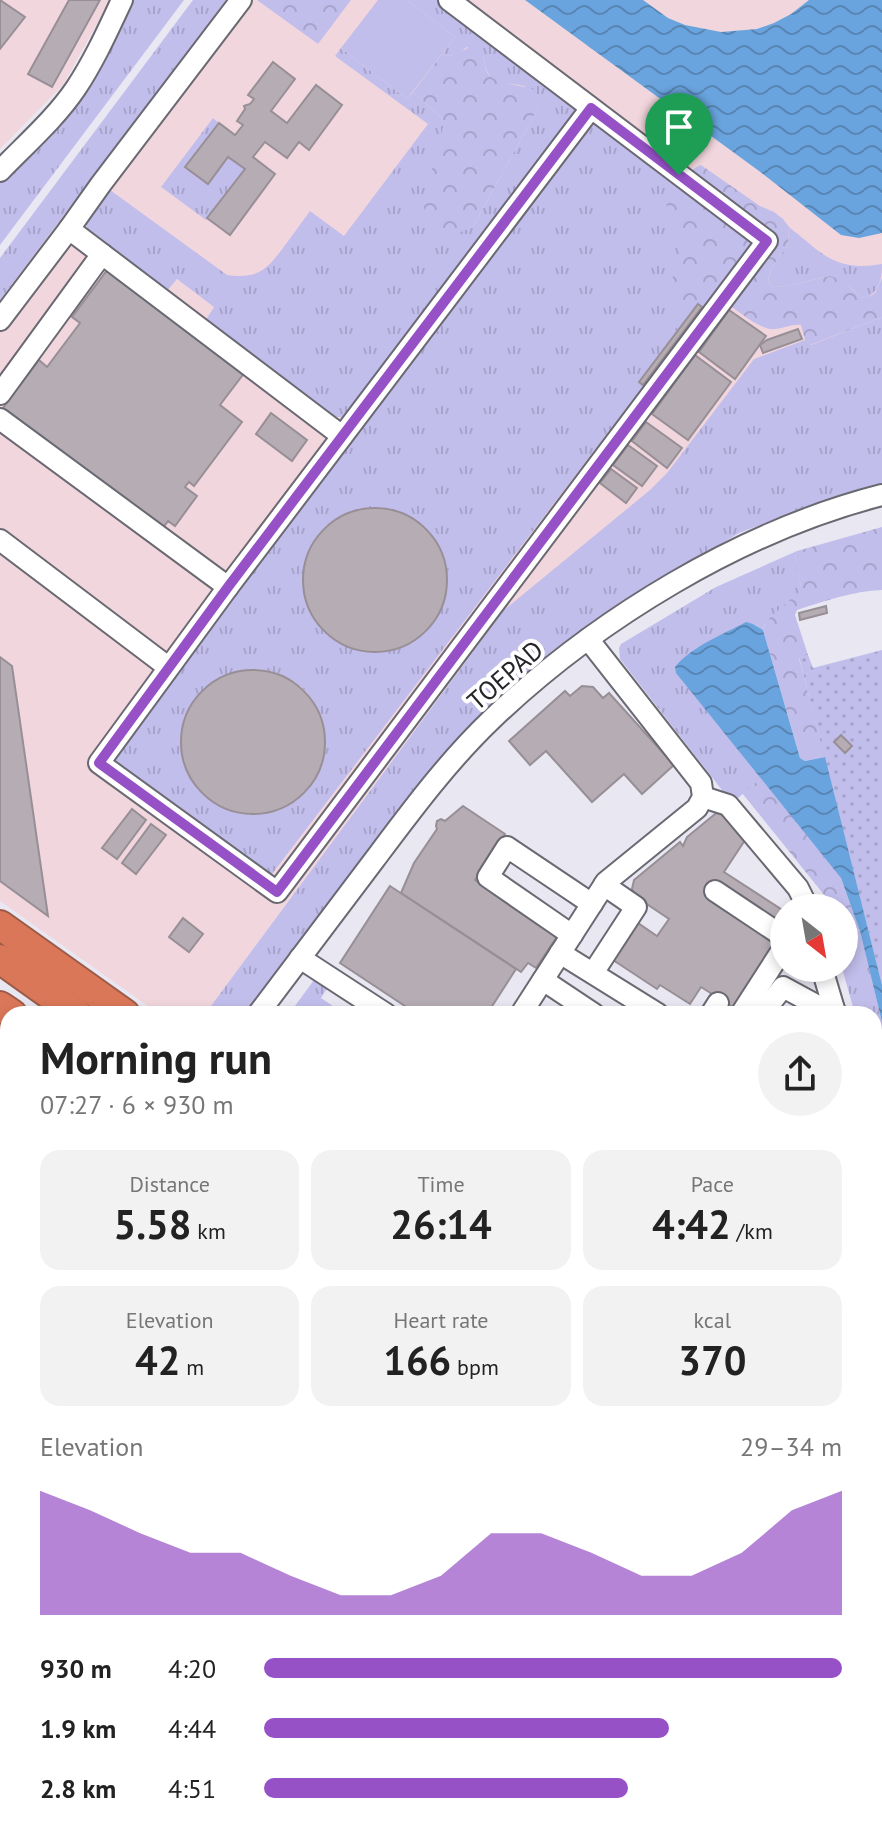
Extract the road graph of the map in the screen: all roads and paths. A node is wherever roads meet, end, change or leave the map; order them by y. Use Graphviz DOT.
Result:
graph roads {
  1 [pos="122,0"];
  2 [pos="241,0"];
  3 [pos="449,0"];
  4 [pos="591,108"];
  5 [pos="0,171"];
  6 [pos="69,229"];
  7 [pos="102,254"];
  8 [pos="0,320"];
  9 [pos="0,394"];
  10 [pos="0,419"];
  11 [pos="342,436"];
  12 [pos="882,495"];
  13 [pos="0,540"];
  14 [pos="228,587"];
  15 [pos="588,639"];
  16 [pos="168,667"];
  17 [pos="703,797"];
  18 [pos="604,885"];
  19 [pos="715,891"];
  20 [pos="801,894"];
  21 [pos="592,904"];
  22 [pos="0,925"];
  23 [pos="770,928"];
  24 [pos="572,935"];
  25 [pos="560,953"];
  26 [pos="300,958"];
  27 [pos="0,959"];
  28 [pos="770,969"];
  29 [pos="593,973"];
  30 [pos="543,980"];
  31 [pos="773,982"];
  32 [pos="826,982"];
  33 [pos="66,1006"];
  34 [pos="114,1006"];
  35 [pos="264,1006"];
  36 [pos="374,1006"];
  37 [pos="526,1006"];
  38 [pos="582,1006"];
  39 [pos="645,1006"];
  40 [pos="746,1006"];
  41 [pos="756,1006"];
  42 [pos="768,1006"];
  43 [pos="818,1006"];
  44 [pos="833,1006"];
  1 -- 5 [label="street"];
  2 -- 6 [label="street"];
  3 -- 4 [label="street"];
  4 -- 11 [label="street"];
  4 -- 16 [label="street"];
  6 -- 7 [label="street"];
  6 -- 8 [label="street"];
  7 -- 9 [label="street"];
  7 -- 11 [label="street"];
  10 -- 14 [label="street"];
  11 -- 14 [label="street"];
  12 -- 15 [label="street, TOEPAD"];
  13 -- 16 [label="street"];
  14 -- 16 [label="street"];
  15 -- 17 [label="street"];
  15 -- 26 [label="street, TOEPAD"];
  17 -- 18 [label="street"];
  17 -- 20 [label="street"];
  18 -- 21 [label="street"];
  18 -- 29 [label="street"];
  19 -- 23 [label="street"];
  21 -- 24 [label="street"];
  21 -- 24 [label="street"];
  22 -- 34 [label="highway"];
  24 -- 25 [label="street"];
  25 -- 29 [label="street"];
  25 -- 30 [label="street"];
  26 -- 35 [label="street, TOEPAD"];
  26 -- 36 [label="street"];
  27 -- 33 [label="highway"];
  28 -- 40 [label="street"];
  29 -- 39 [label="street"];
  30 -- 37 [label="street"];
  30 -- 38 [label="street"];
  31 -- 41 [label="street"];
  32 -- 44 [label="street"];
  42 -- 43 [label="street"];
}
